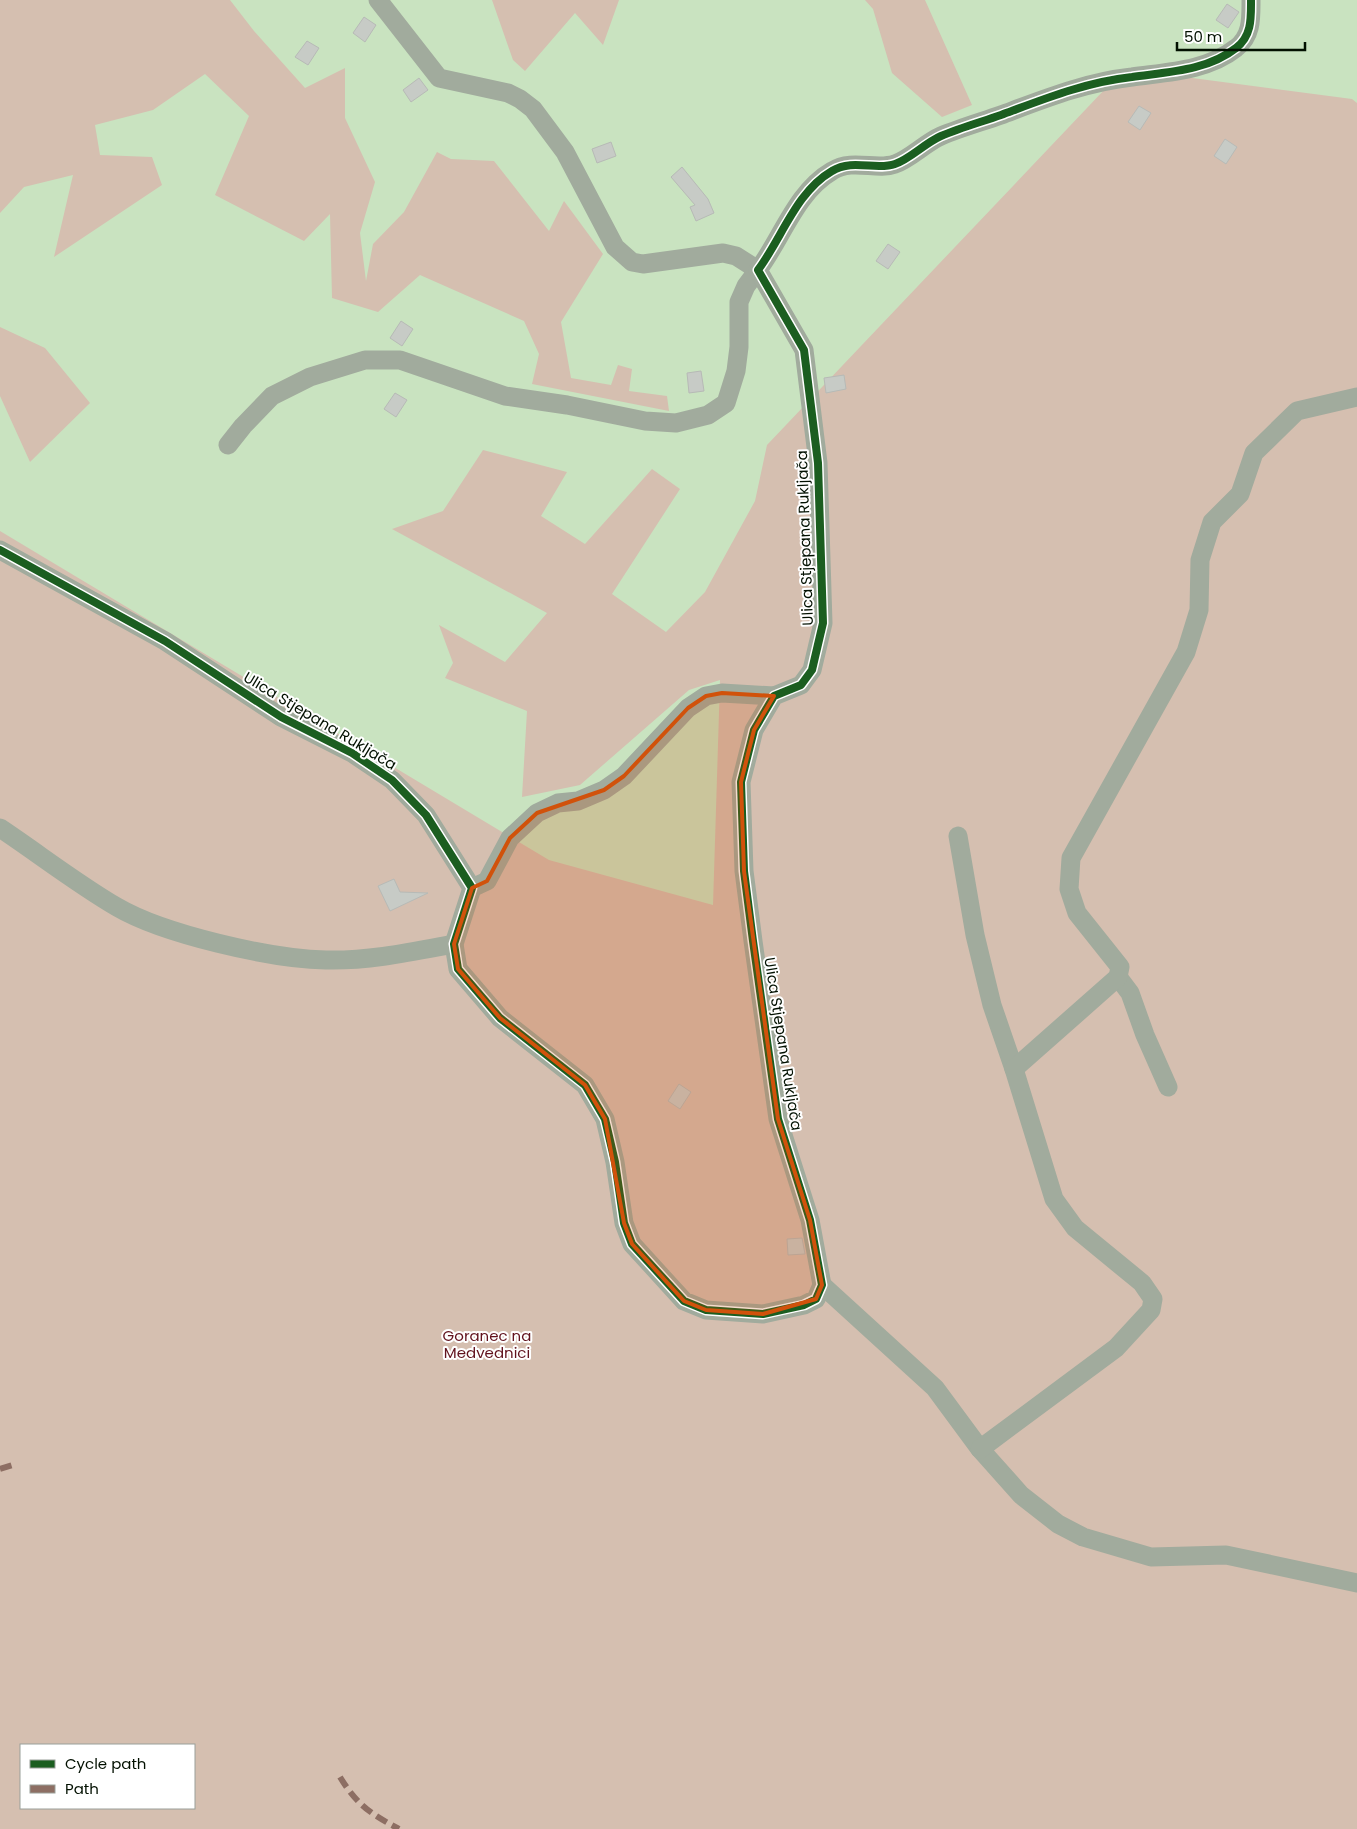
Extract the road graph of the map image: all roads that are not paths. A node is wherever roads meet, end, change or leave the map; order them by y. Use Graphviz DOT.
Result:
graph roads {
  1 [pos="378,0"];
  2 [pos="1251,0"];
  3 [pos="758,270"];
  4 [pos="1357,398"];
  5 [pos="228,445"];
  6 [pos="0,550"];
  7 [pos="774,696"];
  8 [pos="0,828"];
  9 [pos="958,836"];
  10 [pos="472,888"];
  11 [pos="454,944"];
  12 [pos="1118,977"];
  13 [pos="1014,1069"];
  14 [pos="1168,1087"];
  15 [pos="822,1285"];
  16 [pos="980,1449"];
  17 [pos="1357,1583"];
  1 -- 3 [label="street"];
  2 -- 3 [label="street"];
  3 -- 5 [label="street"];
  3 -- 7 [label="street, Ulica Stjepana Rukljača"];
  4 -- 12 [label="street"];
  6 -- 10 [label="street, Ulica Stjepana Rukljača"];
  7 -- 10 [label="street, Ulica Stjepana Rukljača"];
  7 -- 15 [label="street, Ulica Stjepana Rukljača"];
  8 -- 11 [label="street"];
  9 -- 13 [label="street"];
  10 -- 11 [label="street"];
  11 -- 15 [label="street"];
  12 -- 13 [label="street"];
  12 -- 14 [label="street"];
  13 -- 16 [label="street"];
  15 -- 16 [label="street"];
  16 -- 17 [label="street"];
}
